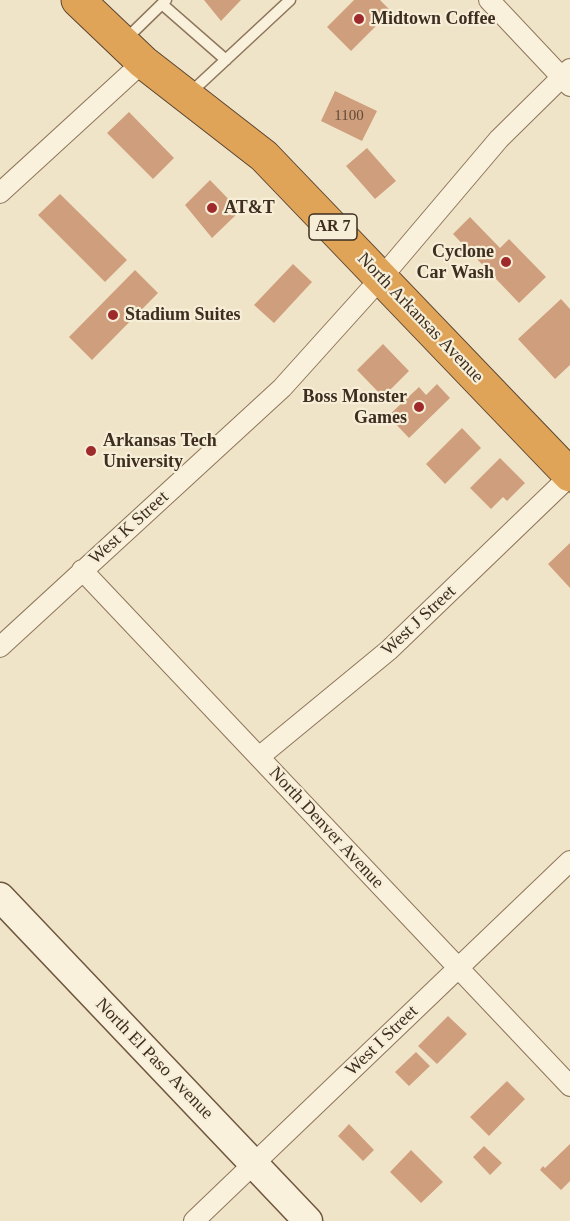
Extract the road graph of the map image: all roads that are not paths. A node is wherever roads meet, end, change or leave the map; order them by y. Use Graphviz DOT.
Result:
graph roads {
  1 [pos="290,0"];
  2 [pos="489,0"];
  3 [pos="80,1"];
  4 [pos="164,2"];
  5 [pos="133,52"];
  6 [pos="226,60"];
  7 [pos="567,78"];
  8 [pos="187,97"];
  9 [pos="0,193"];
  10 [pos="382,277"];
  11 [pos="570,476"];
  12 [pos="82,570"];
  13 [pos="0,647"];
  14 [pos="259,757"];
  15 [pos="570,861"];
  16 [pos="0,897"];
  17 [pos="459,968"];
  18 [pos="570,1086"];
  19 [pos="253,1164"];
  20 [pos="194,1221"];
  21 [pos="308,1221"];
  1 -- 6 [label="lane"];
  2 -- 7 [label="street"];
  3 -- 5 [label="highway, North Arkansas Avenue / AR 7"];
  4 -- 5 [label="lane"];
  4 -- 6 [label="lane"];
  5 -- 8 [label="highway, North Arkansas Avenue / AR 7"];
  5 -- 9 [label="street"];
  6 -- 8 [label="lane"];
  7 -- 10 [label="street, West K Street"];
  8 -- 10 [label="highway, North Arkansas Avenue / AR 7"];
  10 -- 11 [label="highway, North Arkansas Avenue / AR 7"];
  10 -- 12 [label="street, West K Street"];
  11 -- 14 [label="street, West J Street"];
  12 -- 13 [label="street, West K Street"];
  12 -- 14 [label="street, North Denver Avenue"];
  14 -- 17 [label="street, North Denver Avenue"];
  15 -- 17 [label="street, West I Street"];
  16 -- 19 [label="street, North El Paso Avenue"];
  17 -- 18 [label="street, North Denver Avenue"];
  17 -- 19 [label="street, West I Street"];
  19 -- 20 [label="street, West I Street"];
  19 -- 21 [label="street, North El Paso Avenue"];
}
